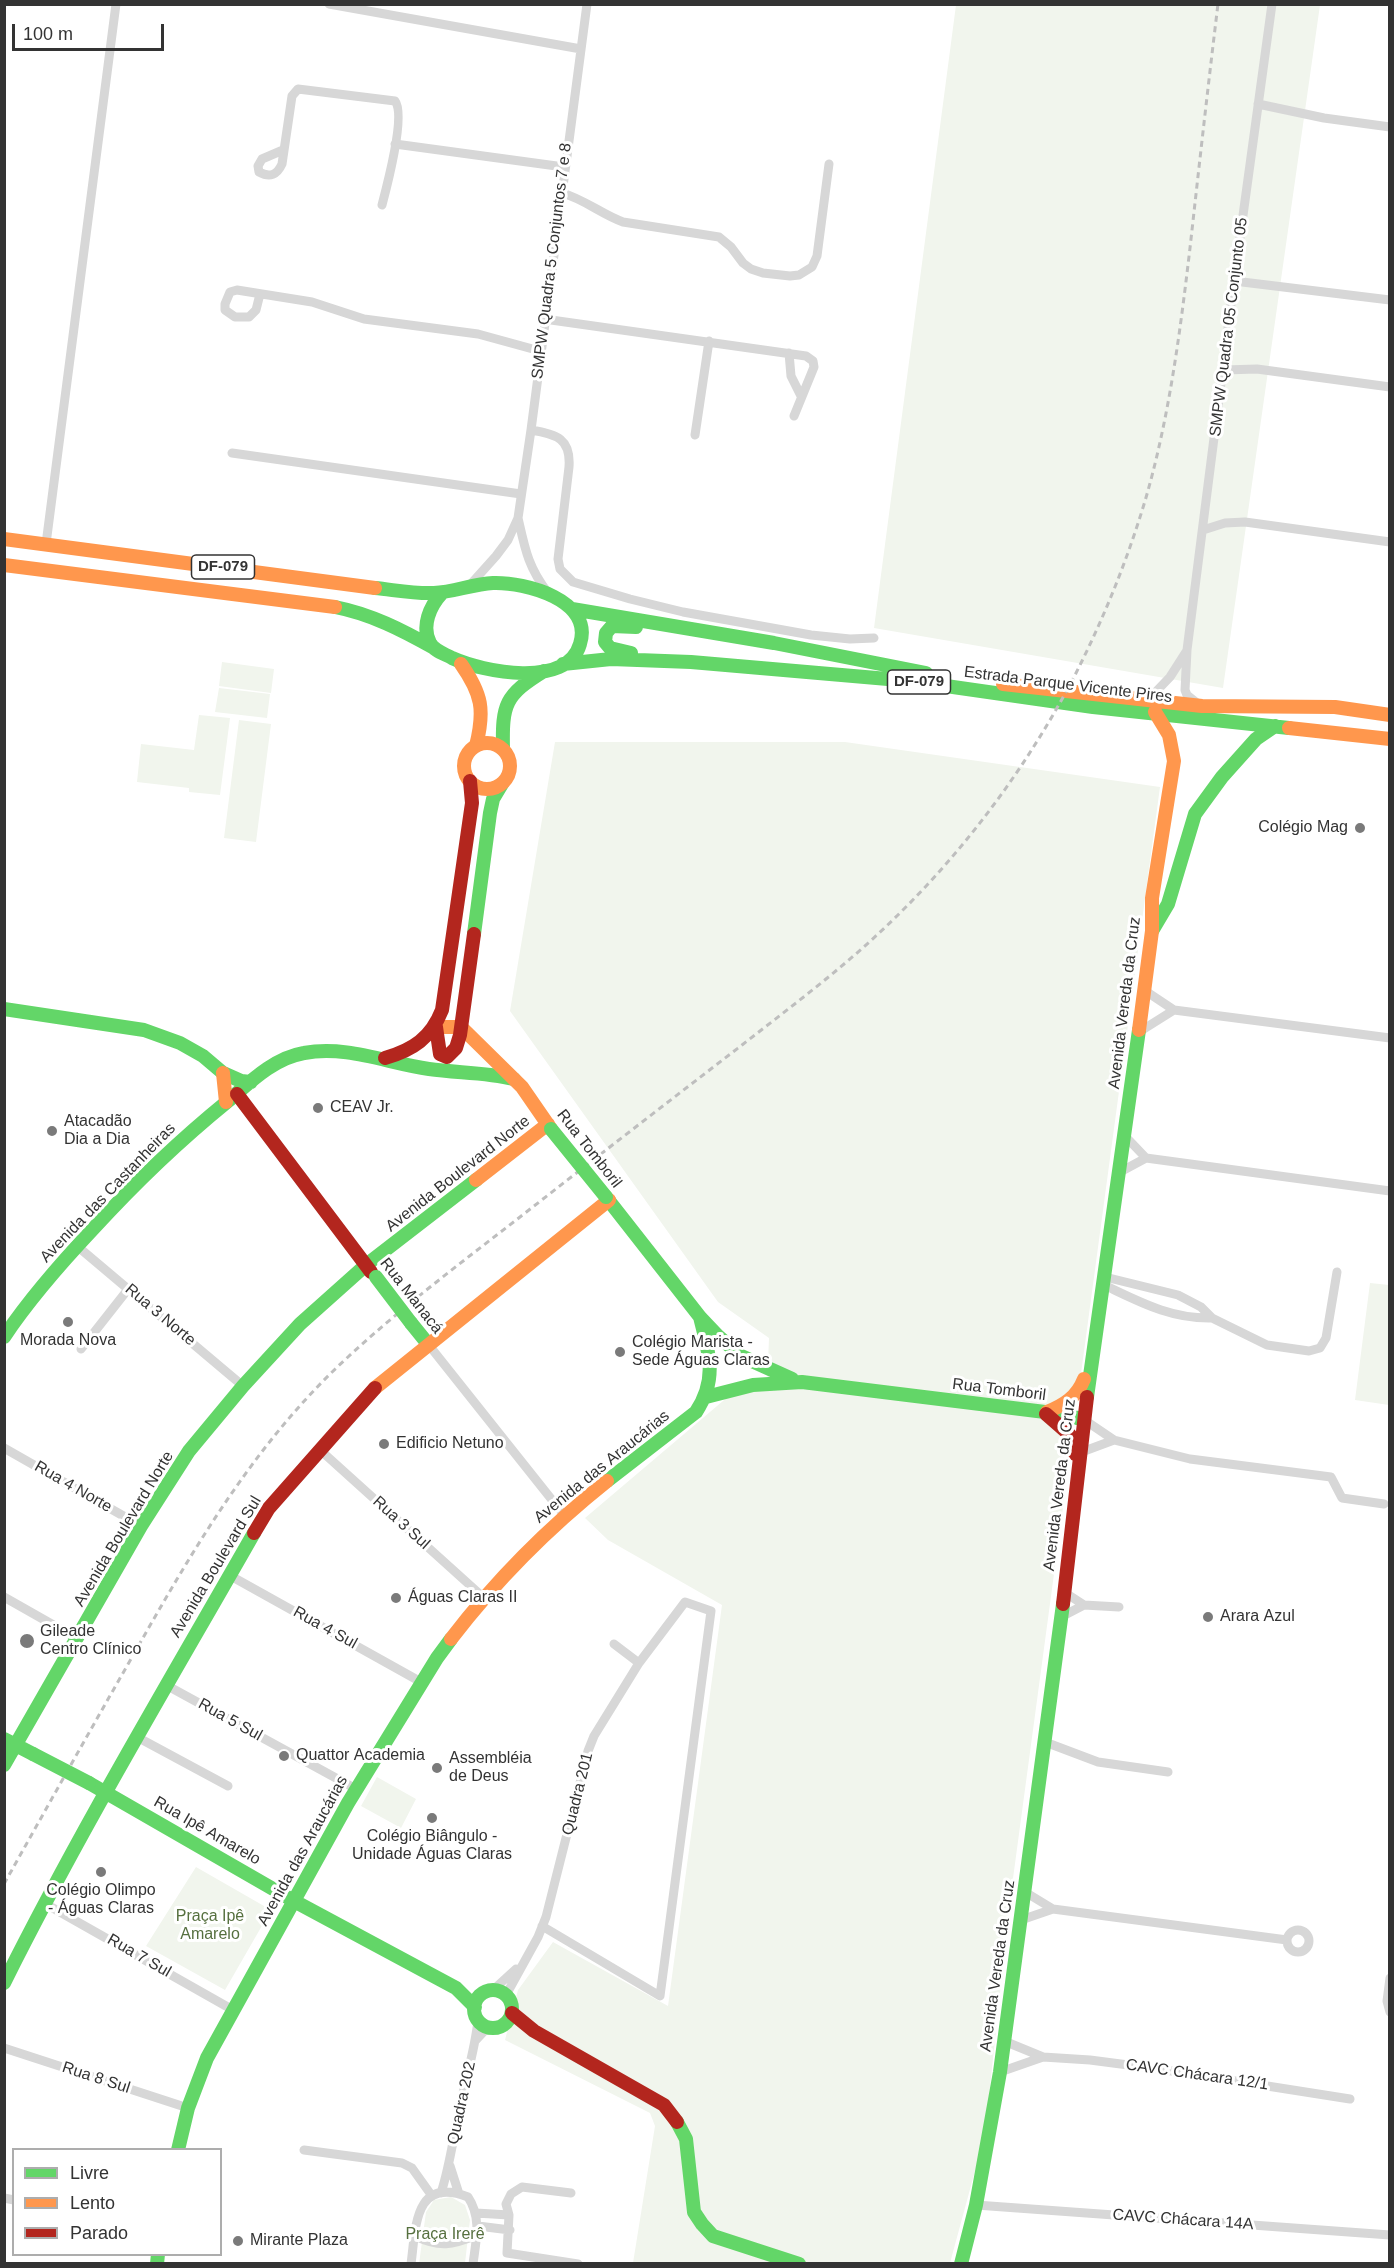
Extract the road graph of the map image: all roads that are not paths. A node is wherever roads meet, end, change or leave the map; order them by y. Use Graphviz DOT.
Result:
graph roads {
  1 [pos="116,4"];
  2 [pos="329,4"];
  3 [pos="587,4"];
  4 [pos="1272,4"];
  5 [pos="581,49"];
  6 [pos="1258,104"];
  7 [pos="1389,127"];
  8 [pos="395,144"];
  9 [pos="283,150"];
  10 [pos="829,164"];
  11 [pos="564,167"];
  12 [pos="562,193"];
  13 [pos="382,205"];
  14 [pos="1234,281"];
  15 [pos="260,294"];
  16 [pos="1389,300"];
  17 [pos="544,319"];
  18 [pos="709,341"];
  19 [pos="540,351"];
  20 [pos="789,353"];
  21 [pos="1224,370"];
  22 [pos="1389,387"];
  23 [pos="801,396"];
  24 [pos="794,416"];
  25 [pos="531,430"];
  26 [pos="694,435"];
  27 [pos="232,453"];
  28 [pos="521,494"];
  29 [pos="518,518"];
  30 [pos="1203,530"];
  31 [pos="4,539"];
  32 [pos="1389,542"];
  33 [pos="46,544"];
  34 [pos="4,564"];
  35 [pos="470,585"];
  36 [pos="442,593"];
  37 [pos="549,595"];
  38 [pos="572,609"];
  39 [pos="712,633"];
  40 [pos="874,638"];
  41 [pos="434,648"];
  42 [pos="1187,650"];
  43 [pos="692,662"];
  44 [pos="461,664"];
  45 [pos="562,664"];
  46 [pos="544,671"];
  47 [pos="1147,700"];
  48 [pos="1202,706"];
  49 [pos="1155,712"];
  50 [pos="1389,714"];
  51 [pos="1275,726"];
  52 [pos="1389,739"];
  53 [pos="476,746"];
  54 [pos="503,749"];
  55 [pos="470,781"];
  56 [pos="502,784"];
  57 [pos="1152,931"];
  58 [pos="1144,990"];
  59 [pos="4,1009"];
  60 [pos="1174,1010"];
  61 [pos="436,1027"];
  62 [pos="461,1027"];
  63 [pos="1139,1032"];
  64 [pos="1389,1038"];
  65 [pos="383,1058"];
  66 [pos="223,1072"];
  67 [pos="514,1079"];
  68 [pos="251,1082"];
  69 [pos="231,1098"];
  70 [pos="550,1127"];
  71 [pos="1125,1136"];
  72 [pos="1146,1158"];
  73 [pos="1120,1172"];
  74 [pos="1389,1191"];
  75 [pos="607,1198"];
  76 [pos="77,1246"];
  77 [pos="366,1265"];
  78 [pos="1337,1272"];
  79 [pos="1105,1281"];
  80 [pos="129,1288"];
  81 [pos="700,1317"];
  82 [pos="1212,1318"];
  83 [pos="4,1337"];
  84 [pos="428,1344"];
  85 [pos="81,1349"];
  86 [pos="1092,1353"];
  87 [pos="802,1382"];
  88 [pos="243,1386"];
  89 [pos="706,1397"];
  90 [pos="1044,1412"];
  91 [pos="1083,1419"];
  92 [pos="1114,1440"];
  93 [pos="4,1448"];
  94 [pos="319,1449"];
  95 [pos="1079,1453"];
  96 [pos="1074,1501"];
  97 [pos="1384,1504"];
  98 [pos="564,1515"];
  99 [pos="141,1526"];
  100 [pos="229,1575"];
  101 [pos="1064,1592"];
  102 [pos="4,1597"];
  103 [pos="483,1597"];
  104 [pos="1084,1605"];
  105 [pos="1119,1607"];
  106 [pos="1061,1617"];
  107 [pos="78,1639"];
  108 [pos="614,1644"];
  109 [pos="639,1663"];
  110 [pos="421,1682"];
  111 [pos="166,1685"];
  112 [pos="137,1737"];
  113 [pos="10,1742"];
  114 [pos="1044,1743"];
  115 [pos="4,1765"];
  116 [pos="1168,1772"];
  117 [pos="228,1786"];
  118 [pos="356,1789"];
  119 [pos="105,1792"];
  120 [pos="1025,1892"];
  121 [pos="294,1900"];
  122 [pos="44,1903"];
  123 [pos="1053,1910"];
  124 [pos="1021,1920"];
  125 [pos="542,1926"];
  126 [pos="1287,1940"];
  127 [pos="1389,1978"];
  128 [pos="4,1983"];
  129 [pos="456,1988"];
  130 [pos="494,1993"];
  131 [pos="233,2010"];
  132 [pos="1389,2012"];
  133 [pos="480,2018"];
  134 [pos="509,2018"];
  135 [pos="1004,2041"];
  136 [pos="4,2048"];
  137 [pos="1042,2057"];
  138 [pos="1000,2072"];
  139 [pos="1350,2098"];
  140 [pos="188,2108"];
  141 [pos="178,2148"];
  142 [pos="304,2150"];
  143 [pos="450,2166"];
  144 [pos="571,2193"];
  145 [pos="436,2194"];
  146 [pos="459,2194"];
  147 [pos="976,2205"];
  148 [pos="476,2213"];
  149 [pos="509,2215"];
  150 [pos="477,2230"];
  151 [pos="510,2230"];
  152 [pos="1389,2235"];
  153 [pos="415,2236"];
  154 [pos="411,2264"];
  155 [pos="473,2264"];
  156 [pos="578,2264"];
  157 [pos="800,2264"];
  158 [pos="961,2264"];
  1 -- 33 [label="street"];
  2 -- 5 [label="street"];
  3 -- 5 [label="street, SMPW Quadra 5 Conjuntos 7 e 8"];
  4 -- 6 [label="street, SMPW Quadra 05 Conjunto 05"];
  5 -- 11 [label="street, SMPW Quadra 5 Conjuntos 7 e 8"];
  6 -- 7 [label="street"];
  6 -- 14 [label="street, SMPW Quadra 05 Conjunto 05"];
  8 -- 9 [label="street"];
  8 -- 11 [label="street"];
  8 -- 13 [label="street"];
  10 -- 12 [label="street"];
  11 -- 12 [label="street, SMPW Quadra 5 Conjuntos 7 e 8"];
  12 -- 17 [label="street, SMPW Quadra 5 Conjuntos 7 e 8"];
  14 -- 16 [label="street"];
  14 -- 21 [label="street, SMPW Quadra 05 Conjunto 05"];
  15 -- 19 [label="street"];
  17 -- 18 [label="street"];
  17 -- 19 [label="street, SMPW Quadra 5 Conjuntos 7 e 8"];
  18 -- 20 [label="street"];
  18 -- 26 [label="street"];
  19 -- 25 [label="street, SMPW Quadra 5 Conjuntos 7 e 8"];
  20 -- 23 [label="street"];
  20 -- 23 [label="street"];
  21 -- 22 [label="street"];
  21 -- 30 [label="street, SMPW Quadra 05 Conjunto 05"];
  23 -- 24 [label="street"];
  25 -- 28 [label="street, SMPW Quadra 5 Conjuntos 7 e 8"];
  25 -- 40 [label="street"];
  27 -- 28 [label="street"];
  28 -- 29 [label="street, SMPW Quadra 5 Conjuntos 7 e 8"];
  29 -- 35 [label="street, SMPW Quadra 5 Conjuntos 7 e 8"];
  29 -- 37 [label="street, SMPW Quadra 5 Conjuntos 7 e 8"];
  30 -- 32 [label="street"];
  30 -- 42 [label="street, SMPW Quadra 05 Conjunto 05"];
  31 -- 33 [label="main road, DF-079"];
  33 -- 36 [label="main road, DF-079"];
  34 -- 41 [label="main road, DF-079"];
  35 -- 36 [label="main road, DF-079"];
  35 -- 37 [label="main road, DF-079"];
  36 -- 41 [label="main road"];
  37 -- 38 [label="main road, DF-079"];
  38 -- 39 [label="main road, Estrada Parque Vicente Pires / DF-079"];
  38 -- 45 [label="main road, DF-079"];
  39 -- 43 [label="main road"];
  39 -- 47 [label="main road, Estrada Parque Vicente Pires / DF-079"];
  41 -- 44 [label="main road, DF-079"];
  42 -- 47 [label="street, SMPW Quadra 05 Conjunto 05"];
  42 -- 48 [label="street, SMPW Quadra 05 Conjunto 05"];
  43 -- 45 [label="main road, Estrada Parque Vicente Pires / DF-079"];
  43 -- 49 [label="main road, Estrada Parque Vicente Pires / DF-079"];
  44 -- 46 [label="main road, DF-079"];
  44 -- 53 [label="main road"];
  45 -- 46 [label="main road, DF-079"];
  46 -- 54 [label="main road"];
  47 -- 48 [label="main road, Estrada Parque Vicente Pires / DF-079"];
  48 -- 50 [label="main road, Estrada Parque Vicente Pires / DF-079"];
  49 -- 51 [label="main road, Estrada Parque Vicente Pires / DF-079"];
  49 -- 57 [label="main road, Avenida Vereda da Cruz"];
  51 -- 52 [label="main road, Estrada Parque Vicente Pires / DF-079"];
  51 -- 57 [label="main road"];
  53 -- 54 [label="main road"];
  53 -- 55 [label="main road"];
  54 -- 56 [label="main road"];
  55 -- 56 [label="main road"];
  55 -- 61 [label="main road"];
  56 -- 62 [label="main road"];
  57 -- 58 [label="main road, Avenida Vereda da Cruz"];
  58 -- 60 [label="street"];
  58 -- 63 [label="main road, Avenida Vereda da Cruz"];
  59 -- 66 [label="main road"];
  60 -- 63 [label="street"];
  60 -- 64 [label="street"];
  61 -- 62 [label="main road"];
  61 -- 62 [label="main road"];
  61 -- 65 [label="main road, Avenida das Castanheiras"];
  62 -- 67 [label="main road, Rua Tomboril"];
  63 -- 71 [label="main road, Avenida Vereda da Cruz"];
  65 -- 67 [label="main road, Avenida das Castanheiras"];
  65 -- 68 [label="main road, Avenida das Castanheiras"];
  66 -- 68 [label="main road"];
  66 -- 69 [label="main road"];
  67 -- 70 [label="main road, Rua Tomboril"];
  68 -- 69 [label="main road, Avenida das Castanheiras"];
  69 -- 76 [label="main road, Avenida das Castanheiras"];
  69 -- 77 [label="main road, Rua Manacá"];
  70 -- 75 [label="main road, Rua Tomboril, bridge"];
  70 -- 77 [label="main road, Avenida Boulevard Norte"];
  71 -- 72 [label="street"];
  71 -- 73 [label="main road, Avenida Vereda da Cruz"];
  72 -- 73 [label="street"];
  72 -- 74 [label="street"];
  73 -- 79 [label="main road, Avenida Vereda da Cruz"];
  75 -- 81 [label="main road, Rua Tomboril"];
  75 -- 84 [label="main road, Avenida Boulevard Sul"];
  76 -- 80 [label="street, Rua 3 Norte"];
  76 -- 83 [label="main road, Avenida das Castanheiras"];
  77 -- 84 [label="main road, Rua Manacá, bridge"];
  77 -- 88 [label="main road, Avenida Boulevard Norte"];
  78 -- 82 [label="street"];
  79 -- 82 [label="street"];
  79 -- 82 [label="street"];
  79 -- 86 [label="main road, Avenida Vereda da Cruz"];
  80 -- 85 [label="street"];
  80 -- 88 [label="street, Rua 3 Norte"];
  81 -- 87 [label="main road, Rua Tomboril"];
  81 -- 89 [label="main road, Rua Tomboril"];
  84 -- 94 [label="main road, Avenida Boulevard Sul"];
  84 -- 98 [label="street, Rua Manacá"];
  86 -- 90 [label="main road"];
  86 -- 91 [label="main road, Avenida Vereda da Cruz"];
  87 -- 89 [label="main road, Rua Tomboril"];
  87 -- 90 [label="main road, Rua Tomboril"];
  88 -- 99 [label="main road, Avenida Boulevard Norte"];
  89 -- 98 [label="main road, Avenida das Araucárias"];
  90 -- 91 [label="main road, Rua Tomboril"];
  90 -- 96 [label="main road"];
  91 -- 92 [label="street"];
  91 -- 95 [label="main road, Avenida Vereda da Cruz"];
  92 -- 95 [label="street"];
  92 -- 97 [label="street"];
  93 -- 99 [label="street, Rua 4 Norte"];
  94 -- 100 [label="main road, Avenida Boulevard Sul"];
  94 -- 103 [label="street, Rua 3 Sul"];
  95 -- 96 [label="main road, Avenida Vereda da Cruz"];
  96 -- 101 [label="main road, Avenida Vereda da Cruz"];
  98 -- 103 [label="main road, Avenida das Araucárias"];
  99 -- 107 [label="main road, Avenida Boulevard Norte"];
  100 -- 110 [label="street, Rua 4 Sul"];
  100 -- 111 [label="main road, Avenida Boulevard Sul"];
  101 -- 104 [label="street"];
  101 -- 106 [label="main road, Avenida Vereda da Cruz"];
  102 -- 107 [label="street"];
  103 -- 110 [label="main road, Avenida das Araucárias"];
  104 -- 105 [label="street"];
  104 -- 106 [label="street"];
  106 -- 114 [label="main road, Avenida Vereda da Cruz"];
  107 -- 113 [label="main road, Avenida Boulevard Norte"];
  108 -- 109 [label="street"];
  109 -- 125 [label="street, Quadra 201"];
  109 -- 125 [label="street, Quadra 201"];
  110 -- 118 [label="main road, Avenida das Araucárias"];
  111 -- 112 [label="main road, Avenida Boulevard Sul"];
  111 -- 118 [label="street, Rua 5 Sul"];
  112 -- 117 [label="street"];
  112 -- 119 [label="main road, Avenida Boulevard Sul"];
  113 -- 115 [label="main road, Avenida Boulevard Norte"];
  113 -- 119 [label="main road, Rua Ipê Amarelo, bridge"];
  114 -- 116 [label="street"];
  114 -- 120 [label="main road, Avenida Vereda da Cruz"];
  118 -- 121 [label="main road, Avenida das Araucárias"];
  119 -- 121 [label="main road, Rua Ipê Amarelo"];
  119 -- 122 [label="main road, Avenida Boulevard Sul"];
  120 -- 123 [label="street"];
  120 -- 124 [label="main road, Avenida Vereda da Cruz"];
  121 -- 129 [label="main road, Rua Ipê Amarelo"];
  121 -- 131 [label="main road, Avenida das Araucárias"];
  122 -- 128 [label="main road, Avenida Boulevard Sul"];
  122 -- 131 [label="street, Rua 7 Sul"];
  123 -- 124 [label="street"];
  123 -- 126 [label="street"];
  124 -- 135 [label="main road, Avenida Vereda da Cruz"];
  125 -- 130 [label="street, Quadra 201"];
  126 -- 126 [label="street"];
  127 -- 132 [label="street"];
  129 -- 130 [label="main road, Rua Ipê Amarelo"];
  129 -- 133 [label="main road, Rua Ipê Amarelo"];
  130 -- 133 [label="main road"];
  130 -- 134 [label="main road"];
  131 -- 140 [label="main road, Avenida das Araucárias"];
  133 -- 134 [label="main road"];
  133 -- 143 [label="street, Quadra 202"];
  134 -- 157 [label="main road"];
  135 -- 137 [label="street, CAVC Chácara 12/1"];
  135 -- 138 [label="main road, Avenida Vereda da Cruz"];
  136 -- 140 [label="street, Rua 8 Sul"];
  137 -- 138 [label="street, CAVC Chácara 12/1"];
  137 -- 139 [label="street, CAVC Chácara 12/1"];
  138 -- 147 [label="main road, Avenida Vereda da Cruz"];
  140 -- 141 [label="main road, Avenida das Araucárias"];
  142 -- 145 [label="street"];
  143 -- 145 [label="street, Quadra 202"];
  143 -- 146 [label="street, Quadra 202"];
  144 -- 149 [label="street"];
  145 -- 146 [label="street"];
  145 -- 153 [label="street, Quadra 202"];
  146 -- 148 [label="street, Quadra 202"];
  147 -- 152 [label="street, CAVC Chácara 14A"];
  147 -- 158 [label="main road, Avenida Vereda da Cruz"];
  148 -- 149 [label="street"];
  148 -- 150 [label="street"];
  149 -- 151 [label="street"];
  150 -- 151 [label="street"];
  150 -- 153 [label="street"];
  150 -- 155 [label="street"];
  151 -- 156 [label="street"];
  153 -- 154 [label="street, Quadra 202"];
}
